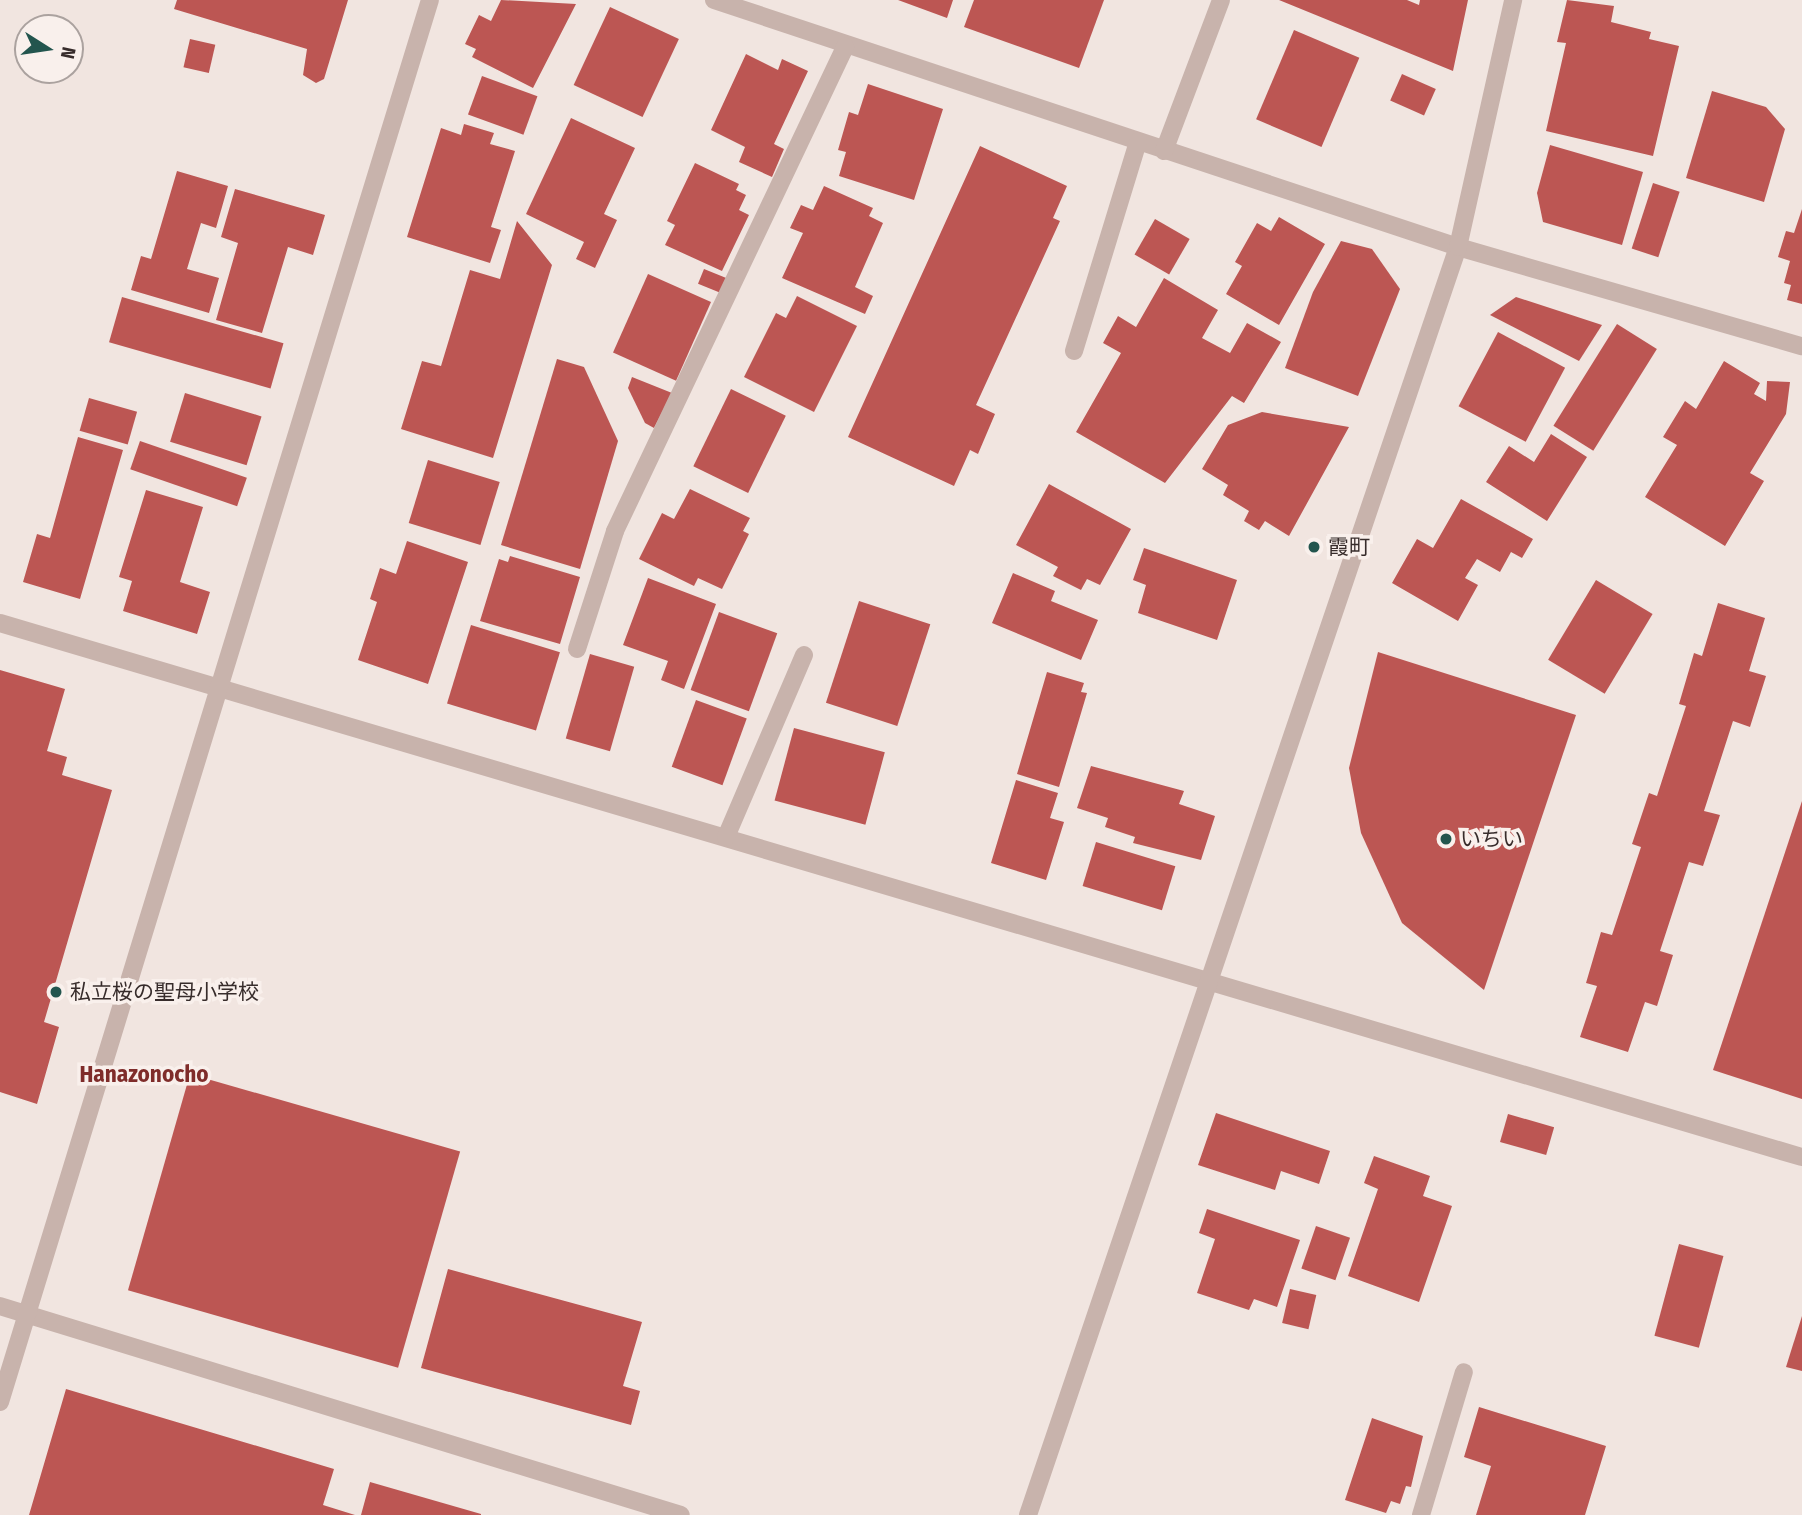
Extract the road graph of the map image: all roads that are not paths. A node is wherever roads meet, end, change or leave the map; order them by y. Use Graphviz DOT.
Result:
graph roads {
  1 [pos="430,0"];
  2 [pos="714,0"];
  3 [pos="1221,0"];
  4 [pos="1513,0"];
  5 [pos="845,47"];
  6 [pos="1138,142"];
  7 [pos="1164,151"];
  8 [pos="1458,247"];
  9 [pos="1802,346"];
  10 [pos="1074,351"];
  11 [pos="0,623"];
  12 [pos="578,649"];
  13 [pos="804,655"];
  14 [pos="222,690"];
  15 [pos="726,837"];
  16 [pos="1211,978"];
  17 [pos="1802,1157"];
  18 [pos="0,1306"];
  19 [pos="30,1315"];
  20 [pos="1465,1372"];
  21 [pos="0,1402"];
  22 [pos="681,1515"];
  23 [pos="1028,1515"];
  24 [pos="1421,1515"];
  1 -- 14 [label="street"];
  2 -- 5 [label="street"];
  3 -- 7 [label="street"];
  4 -- 8 [label="street"];
  5 -- 6 [label="street"];
  5 -- 12 [label="street"];
  6 -- 7 [label="street"];
  6 -- 10 [label="street"];
  7 -- 8 [label="street"];
  8 -- 9 [label="street"];
  8 -- 16 [label="street"];
  11 -- 14 [label="street"];
  13 -- 15 [label="street"];
  14 -- 15 [label="street"];
  14 -- 19 [label="street"];
  15 -- 16 [label="street"];
  16 -- 17 [label="street"];
  16 -- 23 [label="street"];
  18 -- 19 [label="street"];
  19 -- 21 [label="street"];
  19 -- 22 [label="street"];
  20 -- 24 [label="street"];
}
